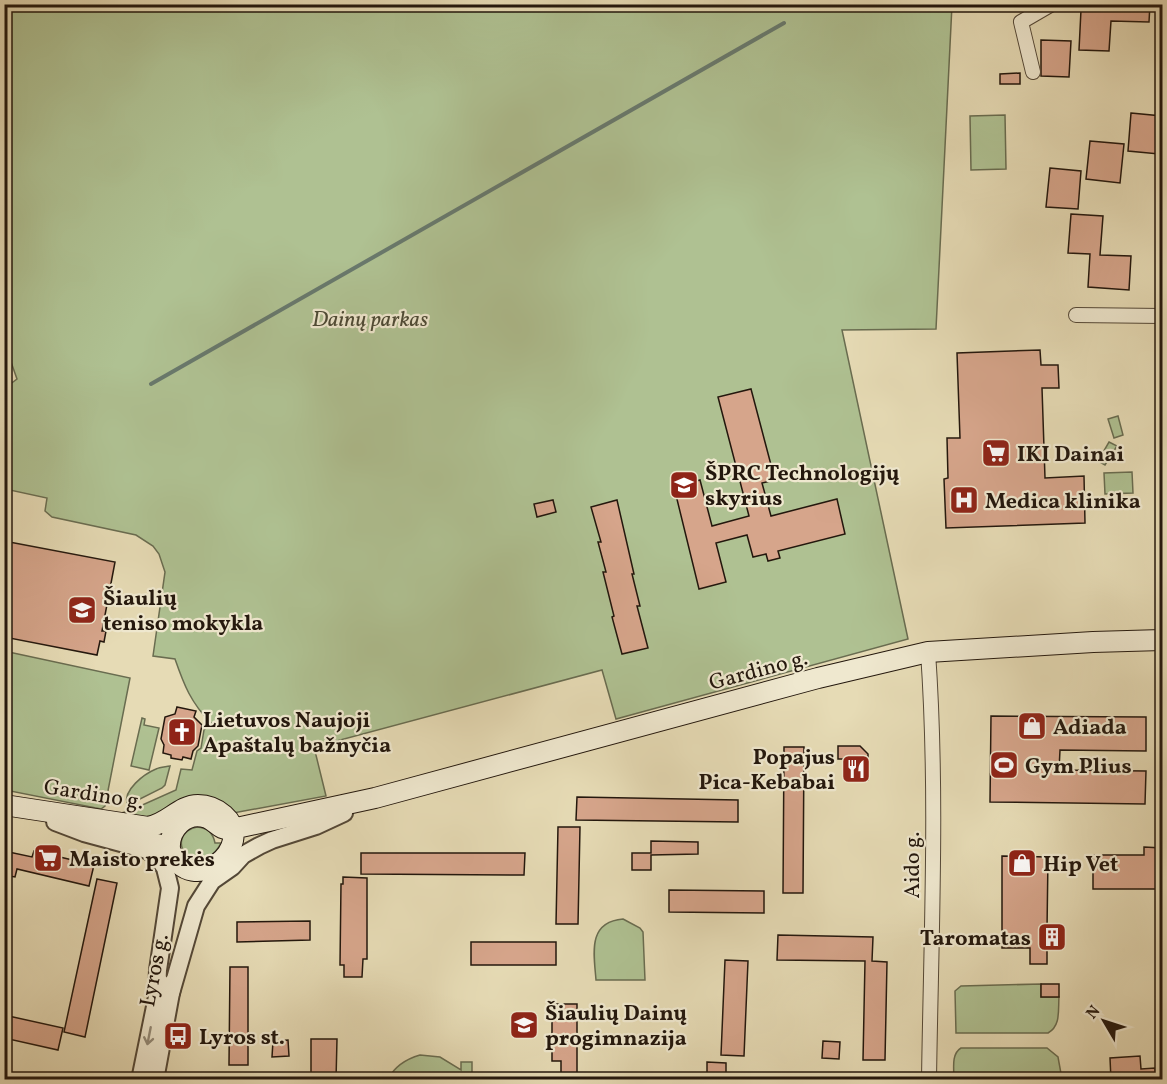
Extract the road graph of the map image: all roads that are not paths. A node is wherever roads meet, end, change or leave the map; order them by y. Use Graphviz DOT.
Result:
graph roads {
  1 [pos="1052,4"];
  2 [pos="1033,72"];
  3 [pos="1076,315"];
  4 [pos="1162,316"];
  5 [pos="1162,640"];
  6 [pos="928,651"];
  7 [pos="375,798"];
  8 [pos="4,807"];
  9 [pos="344,813"];
  10 [pos="55,822"];
  11 [pos="228,822"];
  12 [pos="170,850"];
  13 [pos="229,852"];
  14 [pos="190,869"];
  15 [pos="164,993"];
  16 [pos="140,1080"];
  17 [pos="155,1080"];
  18 [pos="929,1080"];
  1 -- 2 [label="street"];
  3 -- 4 [label="street"];
  5 -- 6 [label="main road, Gardino g."];
  6 -- 7 [label="main road, Gardino g."];
  6 -- 18 [label="street, Aido g."];
  7 -- 9 [label="main road, Gardino g."];
  7 -- 11 [label="main road"];
  8 -- 10 [label="main road, Gardino g."];
  8 -- 11 [label="main road, Gardino g."];
  9 -- 13 [label="main road, Gardino g."];
  9 -- 15 [label="street"];
  10 -- 12 [label="main road, Gardino g."];
  10 -- 15 [label="street"];
  11 -- 12 [label="main road"];
  11 -- 13 [label="main road"];
  12 -- 14 [label="main road"];
  13 -- 14 [label="main road, Gardino g."];
  14 -- 15 [label="street, Lyros g."];
  14 -- 15 [label="street, Lyros g."];
  15 -- 16 [label="street, Lyros g., one-way"];
  15 -- 17 [label="street, Lyros g."];
}
